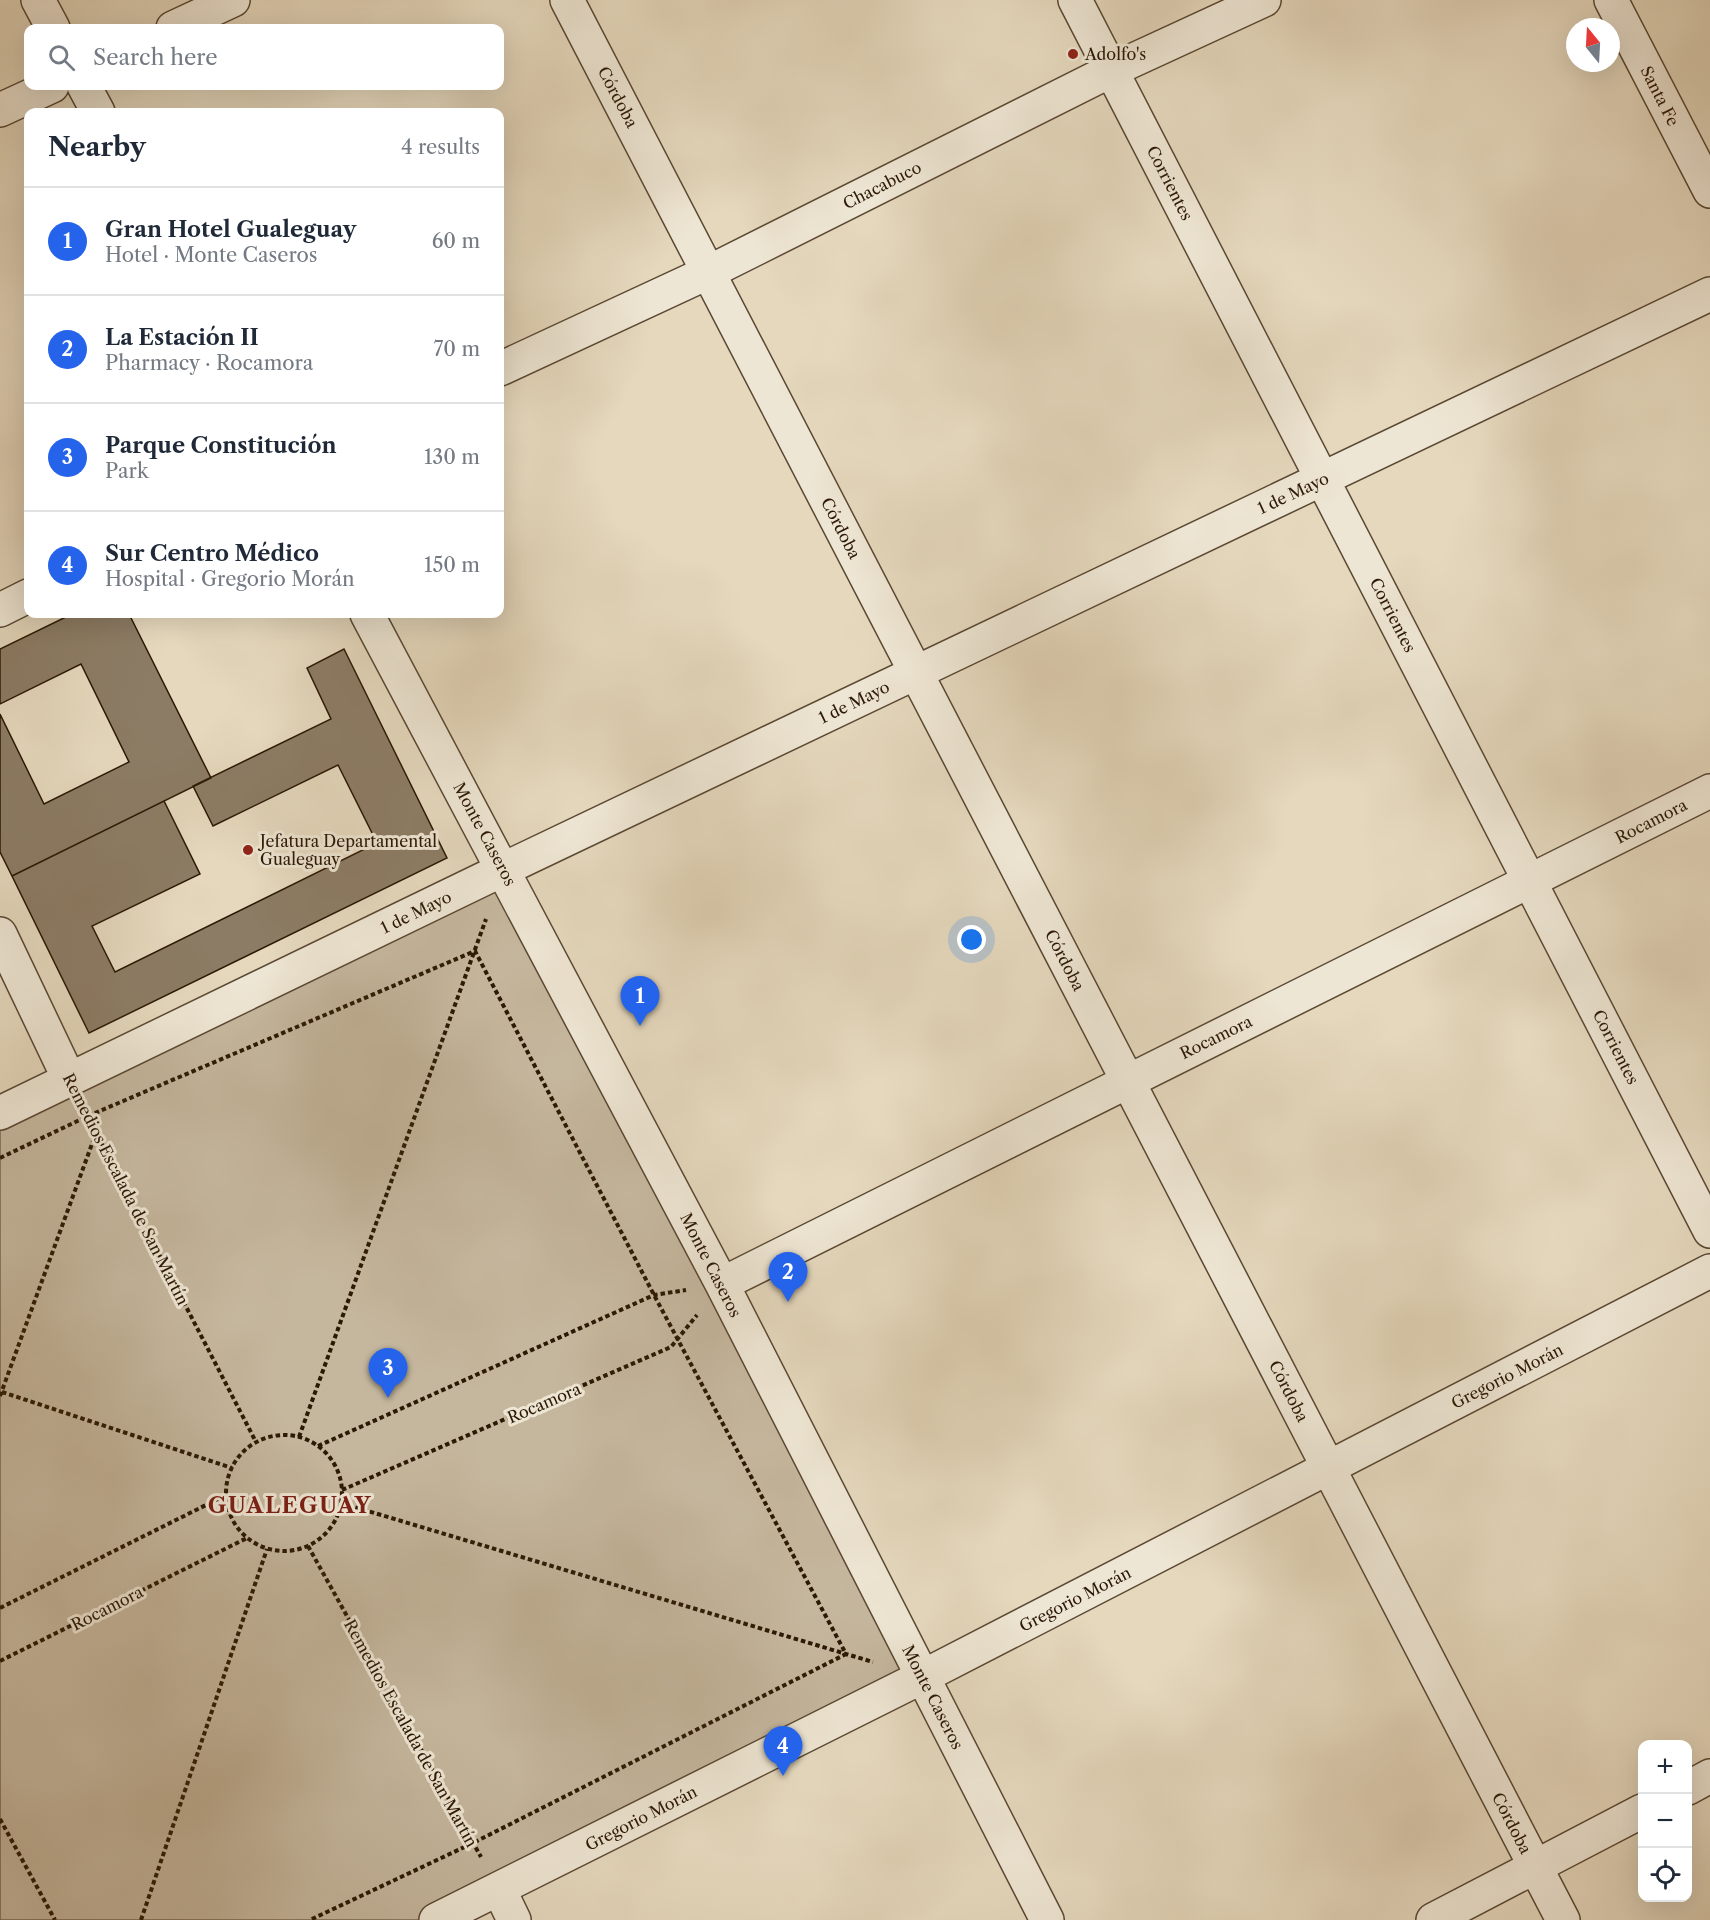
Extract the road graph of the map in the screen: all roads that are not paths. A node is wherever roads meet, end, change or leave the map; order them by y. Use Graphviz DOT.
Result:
graph roads {
  1 [pos="38,0"];
  2 [pos="233,0"];
  3 [pos="567,0"];
  4 [pos="1075,0"];
  5 [pos="1264,0"];
  6 [pos="1611,0"];
  7 [pos="51,24"];
  8 [pos="182,24"];
  9 [pos="1112,70"];
  10 [pos="43,90"];
  11 [pos="86,90"];
  12 [pos="96,108"];
  13 [pos="0,110"];
  14 [pos="1710,191"];
  15 [pos="709,272"];
  16 [pos="1710,294"];
  17 [pos="504,367"];
  18 [pos="1323,479"];
  19 [pos="24,598"];
  20 [pos="0,610"];
  21 [pos="369,618"];
  22 [pos="915,672"];
  23 [pos="1710,791"];
  24 [pos="504,869"];
  25 [pos="1530,881"];
  26 [pos="0,934"];
  27 [pos="69,1079"];
  28 [pos="1128,1081"];
  29 [pos="0,1113"];
  30 [pos="1710,1231"];
  31 [pos="1710,1271"];
  32 [pos="722,1284"];
  33 [pos="1329,1469"];
  34 [pos="922,1677"];
  35 [pos="1710,1776"];
  36 [pos="1692,1786"];
  37 [pos="1638,1813"];
  38 [pos="1535,1866"];
  39 [pos="499,1889"];
  40 [pos="436,1920"];
  41 [pos="514,1920"];
  42 [pos="1047,1920"];
  43 [pos="1433,1920"];
  44 [pos="1563,1920"];
  1 -- 7 [label="street"];
  2 -- 8 [label="street"];
  3 -- 15 [label="street, Córdoba"];
  4 -- 9 [label="street, Corrientes"];
  5 -- 9 [label="street, Chacabuco"];
  6 -- 14 [label="street, Santa Fe"];
  9 -- 15 [label="street, Chacabuco"];
  9 -- 18 [label="street, Corrientes"];
  10 -- 13 [label="street"];
  11 -- 12 [label="street"];
  15 -- 17 [label="street, Chacabuco"];
  15 -- 22 [label="street, Córdoba"];
  16 -- 18 [label="street, 1 de Mayo"];
  18 -- 22 [label="street, 1 de Mayo"];
  18 -- 25 [label="street, Corrientes"];
  19 -- 20 [label="street"];
  21 -- 24 [label="street, Monte Caseros"];
  22 -- 24 [label="street, 1 de Mayo"];
  22 -- 28 [label="street, Córdoba"];
  23 -- 25 [label="street, Rocamora"];
  24 -- 27 [label="street, 1 de Mayo"];
  24 -- 32 [label="street, Monte Caseros"];
  25 -- 28 [label="street, Rocamora"];
  25 -- 30 [label="street, Corrientes"];
  26 -- 27 [label="street, Remedios Escalada de San Martín"];
  27 -- 29 [label="street, 1 de Mayo"];
  28 -- 32 [label="street, Rocamora"];
  28 -- 33 [label="street, Córdoba"];
  31 -- 33 [label="street, Gregorio Morán"];
  32 -- 34 [label="street, Monte Caseros"];
  33 -- 34 [label="street, Gregorio Morán"];
  33 -- 38 [label="street, Córdoba"];
  34 -- 39 [label="street, Gregorio Morán"];
  34 -- 42 [label="street, Monte Caseros"];
  35 -- 36 [label="street"];
  37 -- 38 [label="street"];
  38 -- 43 [label="street"];
  38 -- 44 [label="street, Córdoba"];
  39 -- 40 [label="street, Gregorio Morán"];
  39 -- 41 [label="street"];
}
